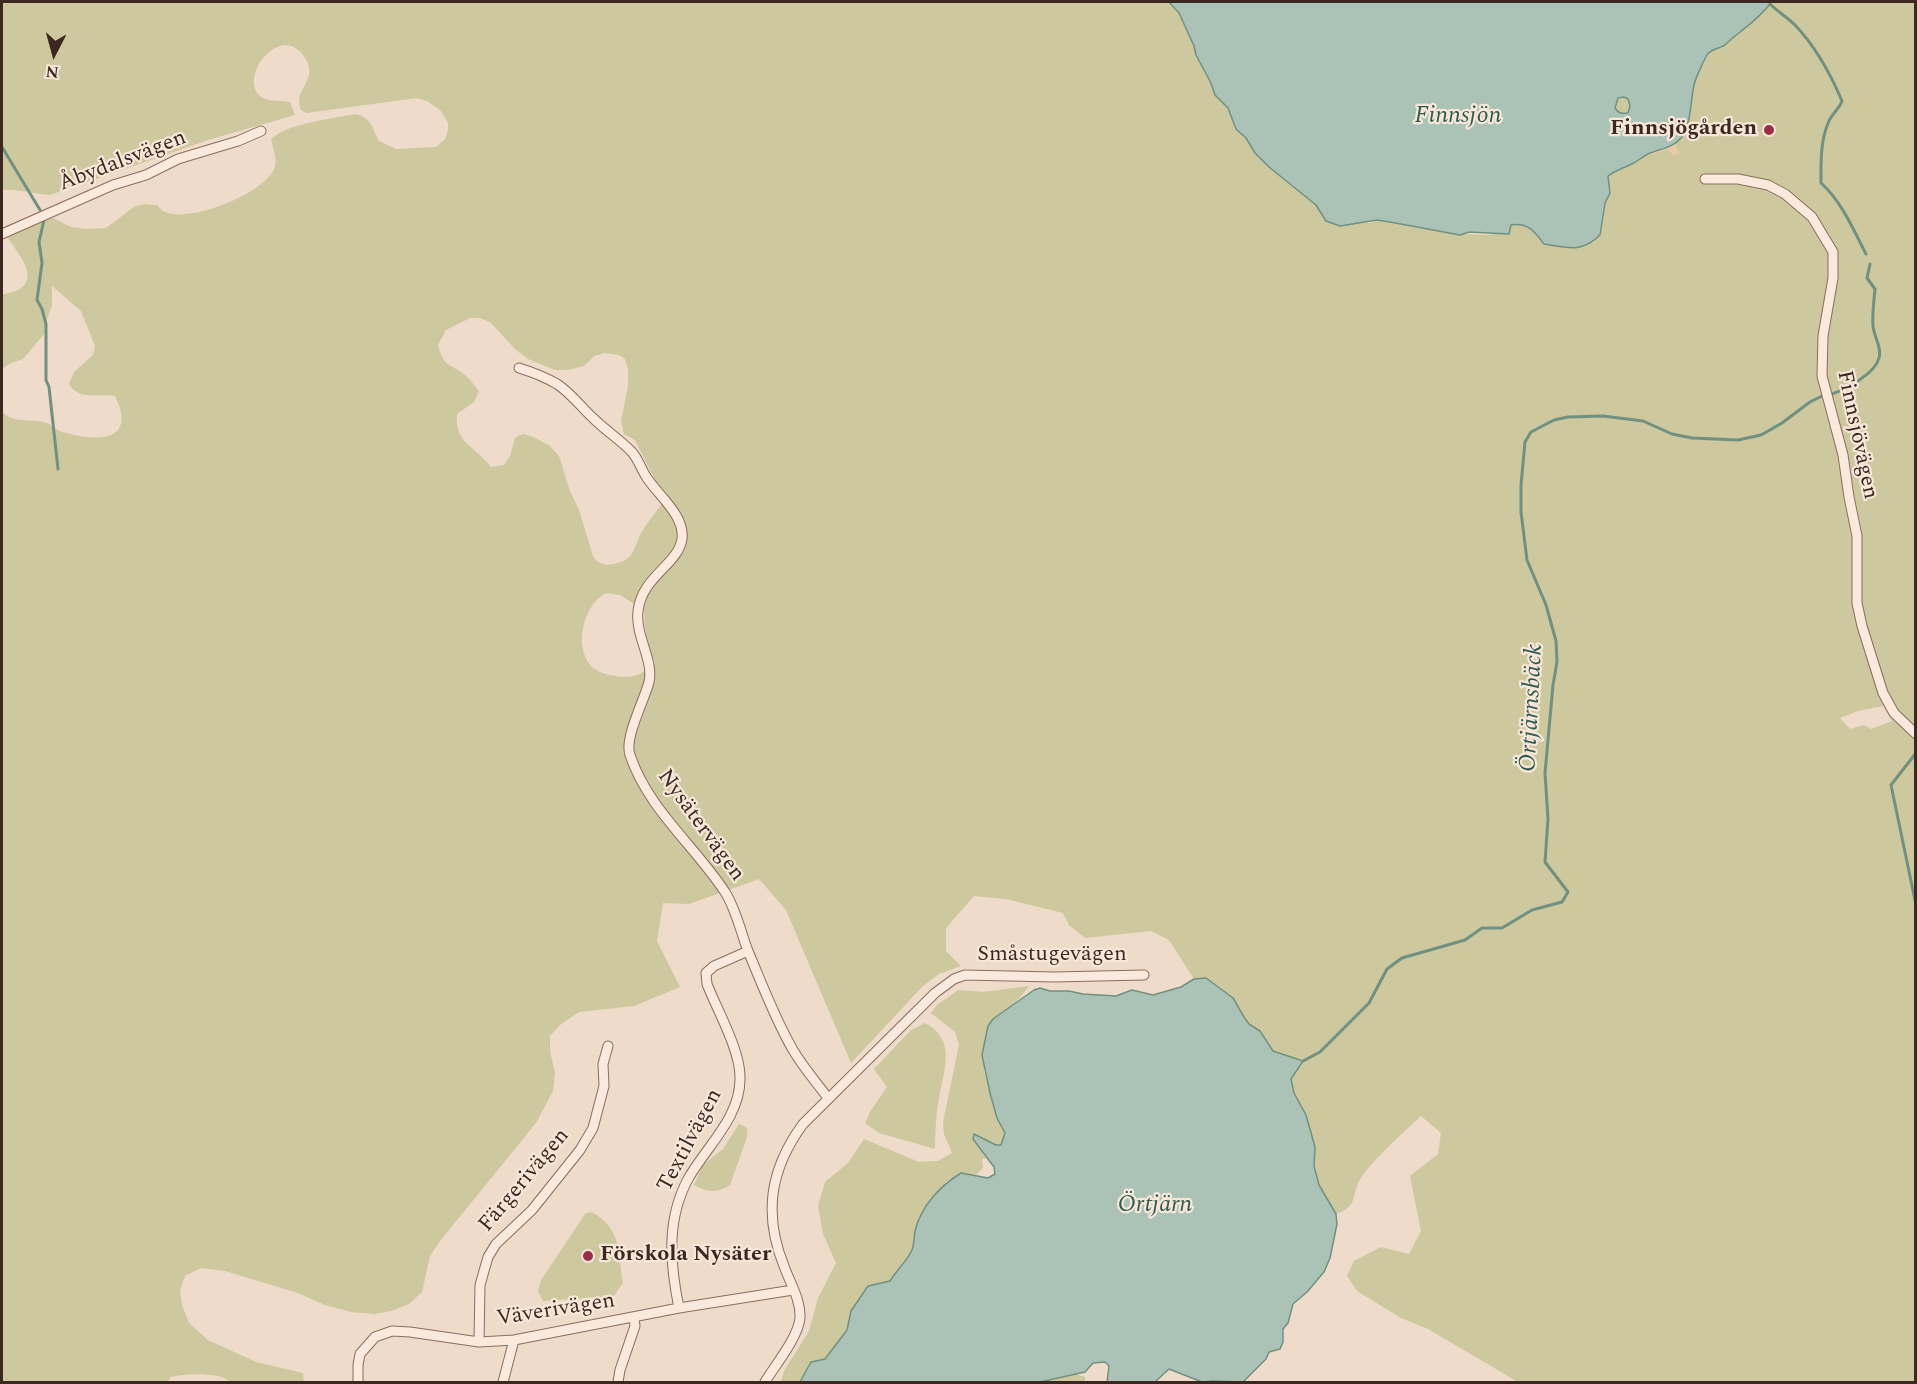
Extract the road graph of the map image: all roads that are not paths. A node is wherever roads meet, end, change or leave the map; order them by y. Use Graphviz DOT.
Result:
graph roads {
  1 [pos="261,131"];
  2 [pos="1705,179"];
  3 [pos="2,234"];
  4 [pos="519,368"];
  5 [pos="1916,734"];
  6 [pos="748,951"];
  7 [pos="1144,975"];
  8 [pos="608,1046"];
  9 [pos="828,1098"];
  10 [pos="793,1290"];
  11 [pos="679,1308"];
  12 [pos="634,1318"];
  13 [pos="514,1340"];
  14 [pos="479,1342"];
  15 [pos="358,1383"];
  16 [pos="503,1383"];
  17 [pos="618,1383"];
  18 [pos="765,1383"];
  1 -- 3 [label="street, Åbydalsvägen"];
  2 -- 5 [label="street, Finnsjövägen"];
  4 -- 6 [label="street, Nysätervägen"];
  6 -- 9 [label="street, Nysätervägen"];
  6 -- 11 [label="street, Textilvägen"];
  7 -- 9 [label="street, Småstugevägen"];
  8 -- 14 [label="street, Färgerivägen"];
  9 -- 10 [label="street"];
  10 -- 11 [label="street, Väverivägen"];
  10 -- 18 [label="street"];
  11 -- 12 [label="street, Väverivägen"];
  12 -- 13 [label="street, Väverivägen"];
  12 -- 17 [label="street"];
  13 -- 14 [label="street, Väverivägen"];
  13 -- 16 [label="street"];
  14 -- 15 [label="street, Väverivägen"];
}
